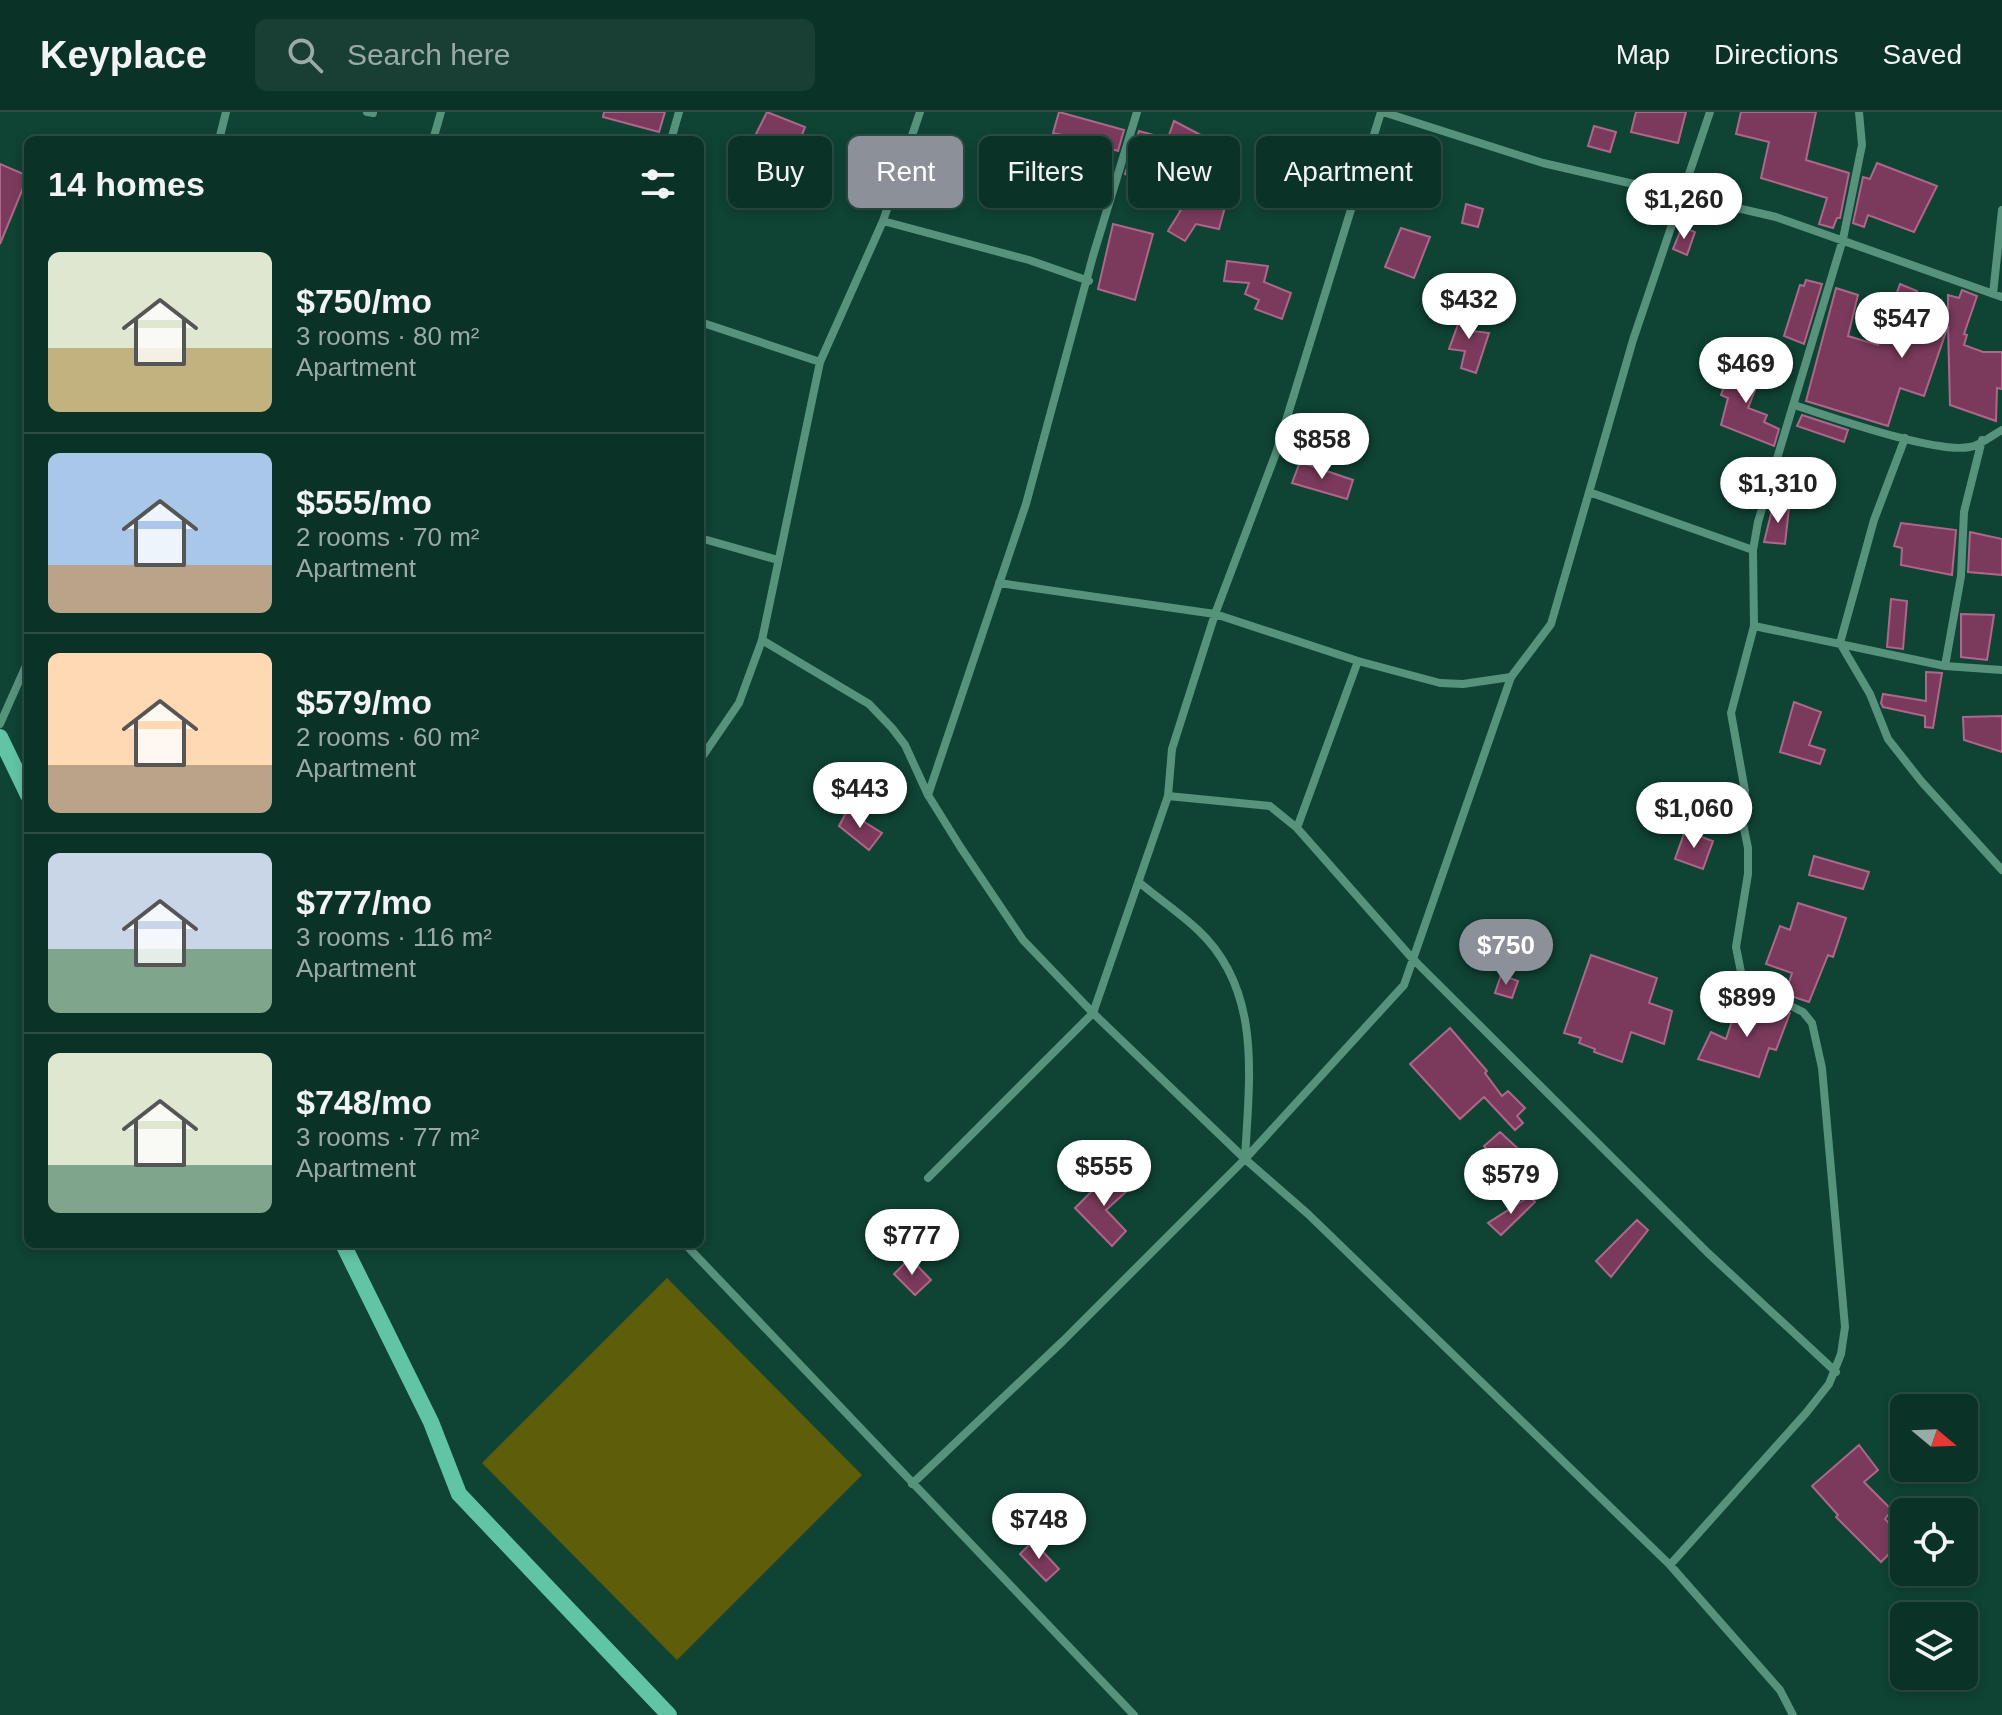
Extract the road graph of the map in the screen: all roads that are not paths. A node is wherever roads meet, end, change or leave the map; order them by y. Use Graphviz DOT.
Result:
graph roads {
  1 [pos="226,112"];
  2 [pos="367,112"];
  3 [pos="441,112"];
  4 [pos="679,112"];
  5 [pos="920,112"];
  6 [pos="1137,112"];
  7 [pos="1382,112"];
  8 [pos="1710,112"];
  9 [pos="1859,112"];
  10 [pos="373,113"];
  11 [pos="220,136"];
  12 [pos="434,136"];
  13 [pos="672,136"];
  14 [pos="1682,194"];
  15 [pos="2002,210"];
  16 [pos="883,221"];
  17 [pos="1843,239"];
  18 [pos="1089,281"];
  19 [pos="1997,295"];
  20 [pos="704,323"];
  21 [pos="820,362"];
  22 [pos="1794,405"];
  23 [pos="2002,430"];
  24 [pos="1905,438"];
  25 [pos="1982,440"];
  26 [pos="1589,492"];
  27 [pos="704,539"];
  28 [pos="1753,550"];
  29 [pos="778,560"];
  30 [pos="999,583"];
  31 [pos="1215,614"];
  32 [pos="1754,626"];
  33 [pos="762,640"];
  34 [pos="1840,643"];
  35 [pos="1358,661"];
  36 [pos="1945,666"];
  37 [pos="24,670"];
  38 [pos="2002,670"];
  39 [pos="1511,677"];
  40 [pos="0,724"];
  41 [pos="0,737"];
  42 [pos="704,754"];
  43 [pos="24,787"];
  44 [pos="928,795"];
  45 [pos="1168,796"];
  46 [pos="1297,828"];
  47 [pos="2002,870"];
  48 [pos="1140,883"];
  49 [pos="1411,957"];
  50 [pos="1093,1013"];
  51 [pos="1245,1159"];
  52 [pos="928,1178"];
  53 [pos="345,1248"];
  54 [pos="689,1248"];
  55 [pos="1836,1372"];
  56 [pos="912,1484"];
  57 [pos="1670,1565"];
  58 [pos="669,1715"];
  59 [pos="1134,1715"];
  60 [pos="1793,1715"];
  1 -- 11 [label="street"];
  2 -- 10 [label="street"];
  3 -- 12 [label="street"];
  4 -- 13 [label="street"];
  5 -- 16 [label="street"];
  6 -- 18 [label="street"];
  7 -- 14 [label="street"];
  7 -- 31 [label="street"];
  8 -- 14 [label="street"];
  9 -- 17 [label="street"];
  14 -- 17 [label="street"];
  14 -- 26 [label="street"];
  15 -- 19 [label="street"];
  16 -- 18 [label="street"];
  16 -- 21 [label="street"];
  17 -- 19 [label="street"];
  17 -- 22 [label="street"];
  18 -- 30 [label="street"];
  20 -- 21 [label="street"];
  21 -- 29 [label="street"];
  22 -- 24 [label="street"];
  22 -- 28 [label="street"];
  23 -- 25 [label="street"];
  24 -- 25 [label="street"];
  24 -- 34 [label="street"];
  25 -- 36 [label="street"];
  26 -- 28 [label="street"];
  26 -- 39 [label="street"];
  27 -- 29 [label="street"];
  28 -- 32 [label="street"];
  29 -- 33 [label="street"];
  30 -- 31 [label="street"];
  30 -- 44 [label="street"];
  31 -- 35 [label="street"];
  31 -- 45 [label="street"];
  32 -- 34 [label="street"];
  32 -- 55 [label="street"];
  33 -- 42 [label="street"];
  33 -- 44 [label="street"];
  34 -- 36 [label="street"];
  34 -- 47 [label="street"];
  35 -- 39 [label="street"];
  35 -- 46 [label="street"];
  36 -- 38 [label="street"];
  37 -- 40 [label="street"];
  39 -- 49 [label="street"];
  41 -- 43 [label="street"];
  44 -- 50 [label="street"];
  45 -- 46 [label="street"];
  45 -- 48 [label="street"];
  46 -- 49 [label="street"];
  48 -- 50 [label="street"];
  48 -- 51 [label="street"];
  49 -- 51 [label="street"];
  49 -- 55 [label="street"];
  50 -- 51 [label="street"];
  50 -- 52 [label="street"];
  51 -- 56 [label="street"];
  51 -- 57 [label="street"];
  53 -- 58 [label="street"];
  54 -- 56 [label="street"];
  55 -- 57 [label="street"];
  56 -- 59 [label="street"];
  57 -- 60 [label="street"];
}
